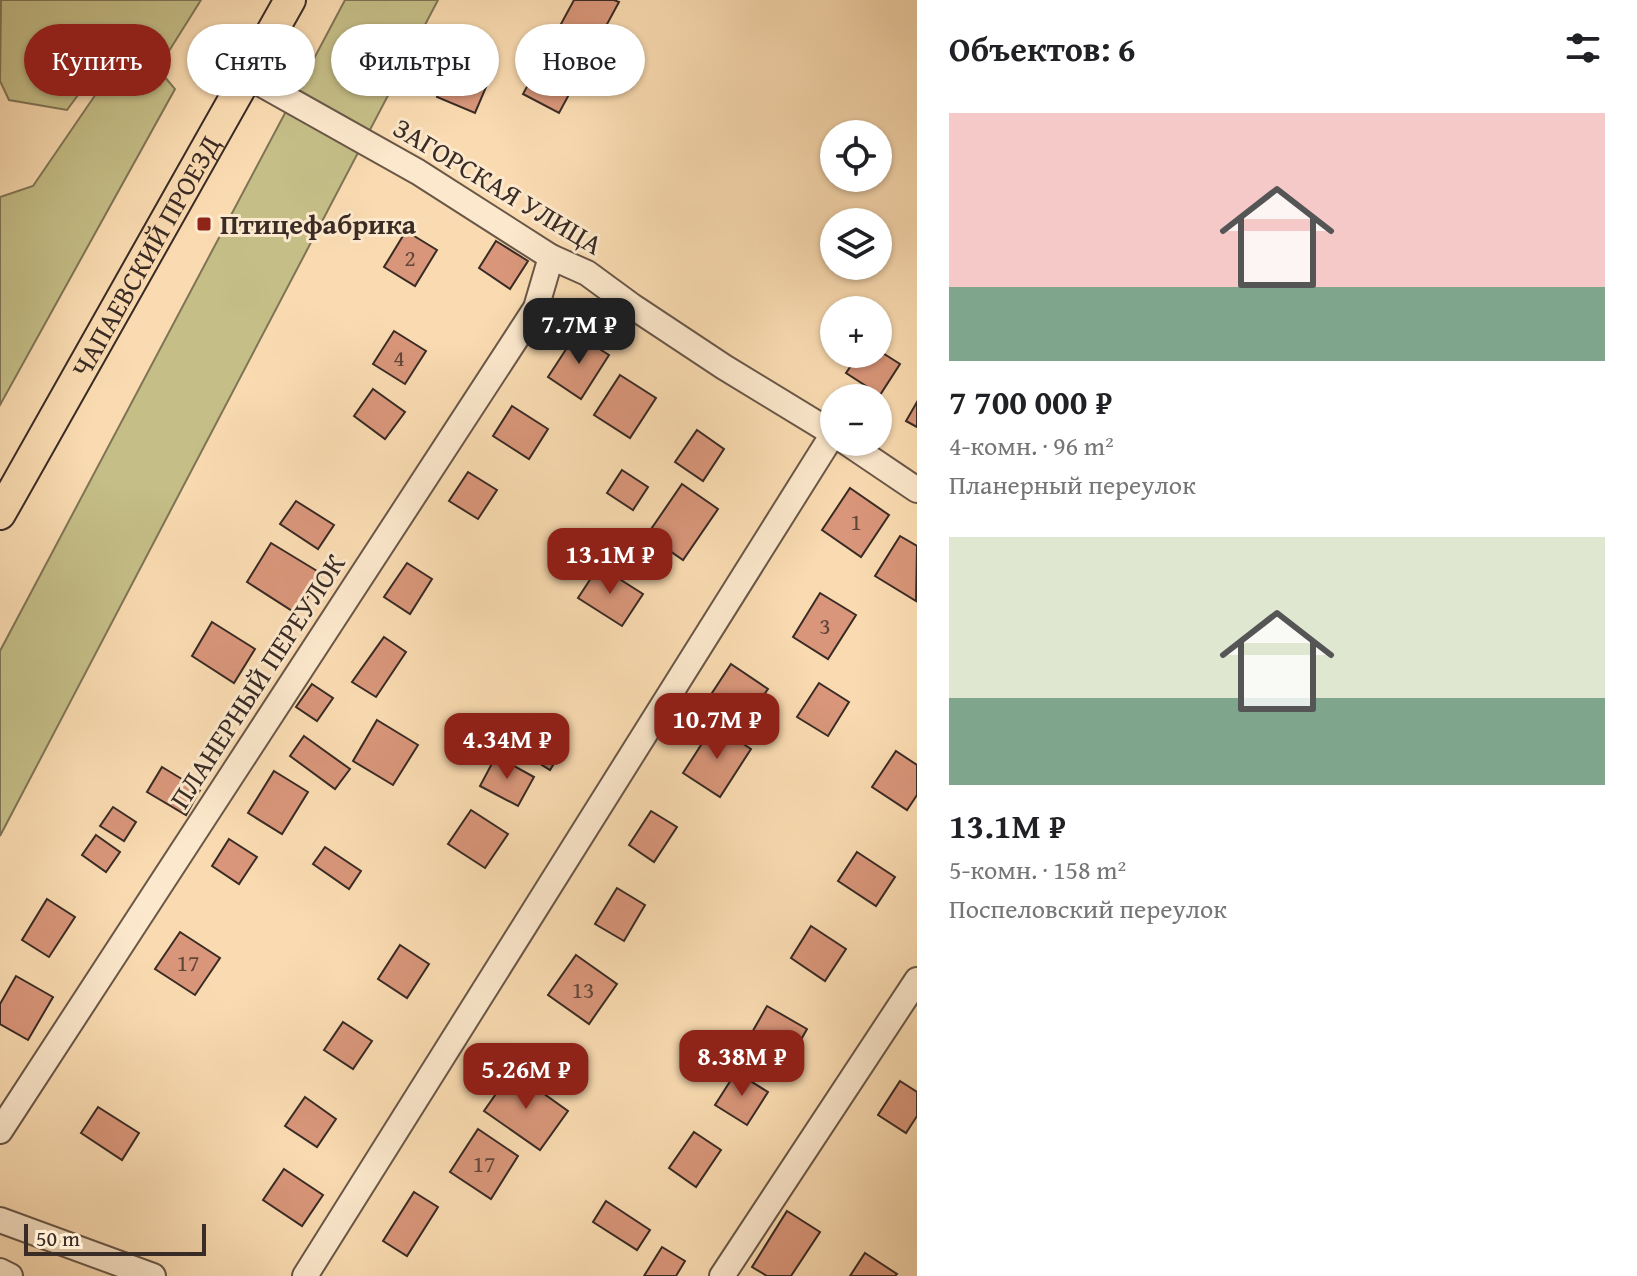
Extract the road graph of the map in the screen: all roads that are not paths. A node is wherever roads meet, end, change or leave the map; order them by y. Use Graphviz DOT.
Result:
graph roads {
  1 [pos="290,0"];
  2 [pos="276,24"];
  3 [pos="236,96"];
  4 [pos="283,96"];
  5 [pos="551,257"];
  6 [pos="820,427"];
  7 [pos="825,456"];
  8 [pos="866,456"];
  9 [pos="917,490"];
  10 [pos="0,514"];
  11 [pos="917,980"];
  12 [pos="0,1131"];
  13 [pos="0,1220"];
  14 [pos="0,1271"];
  15 [pos="10,1276"];
  16 [pos="153,1276"];
  17 [pos="305,1276"];
  18 [pos="722,1276"];
  1 -- 2 [label="main road, ЧАПАЕВСКИЙ ПРОЕЗД"];
  3 -- 10 [label="main road, ЧАПАЕВСКИЙ ПРОЕЗД"];
  4 -- 5 [label="street, ЗАГОРСКАЯ УЛИЦА"];
  5 -- 6 [label="street, ЗАГОРСКАЯ УЛИЦА"];
  5 -- 12 [label="street, ПЛАНЕРНЫЙ ПЕРЕУЛОК"];
  7 -- 17 [label="street"];
  8 -- 9 [label="street, ЗАГОРСКАЯ УЛИЦА"];
  11 -- 18 [label="street"];
  13 -- 16 [label="street"];
  14 -- 15 [label="street"];
}
